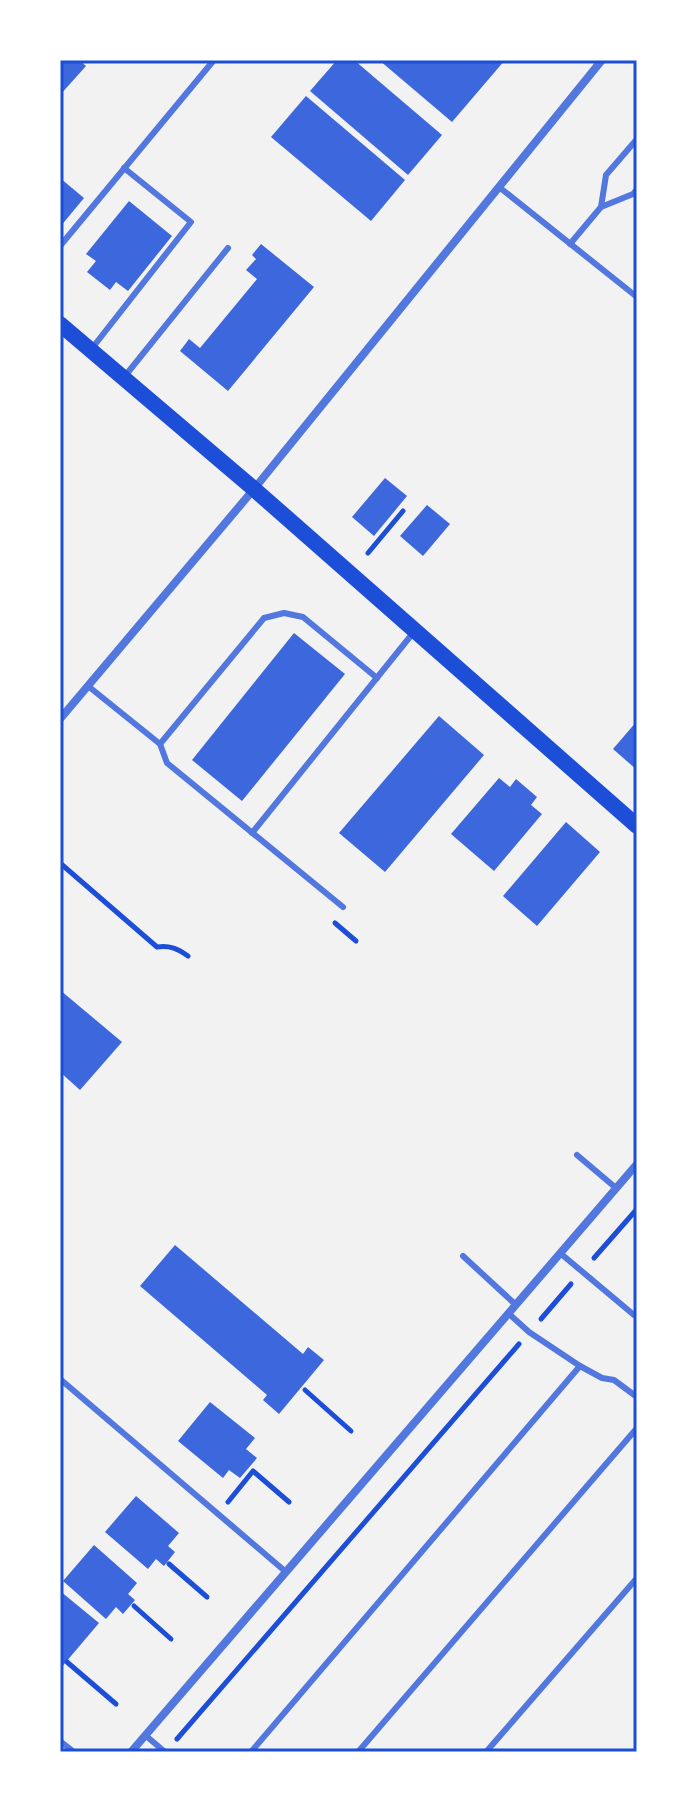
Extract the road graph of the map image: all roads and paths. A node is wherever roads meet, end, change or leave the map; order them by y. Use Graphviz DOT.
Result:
graph roads {
  1 [pos="214,60"];
  2 [pos="602,60"];
  3 [pos="637,139"];
  4 [pos="124,168"];
  5 [pos="499,187"];
  6 [pos="637,189"];
  7 [pos="601,207"];
  8 [pos="570,244"];
  9 [pos="60,246"];
  10 [pos="228,248"];
  11 [pos="637,297"];
  12 [pos="60,324"];
  13 [pos="91,350"];
  14 [pos="123,378"];
  15 [pos="254,489"];
  16 [pos="403,511"];
  17 [pos="368,553"];
  18 [pos="415,631"];
  19 [pos="377,678"];
  20 [pos="88,686"];
  21 [pos="60,719"];
  22 [pos="160,744"];
  23 [pos="637,826"];
  24 [pos="252,833"];
  25 [pos="60,863"];
  26 [pos="343,907"];
  27 [pos="188,956"];
  28 [pos="577,1155"];
  29 [pos="637,1164"];
  30 [pos="616,1188"];
  31 [pos="637,1209"];
  32 [pos="560,1253"];
  33 [pos="463,1256"];
  34 [pos="582,1272"];
  35 [pos="516,1305"];
  36 [pos="508,1313"];
  37 [pos="636,1315"];
  38 [pos="529,1332"];
  39 [pos="580,1366"];
  40 [pos="60,1379"];
  41 [pos="305,1390"];
  42 [pos="637,1397"];
  43 [pos="637,1428"];
  44 [pos="351,1431"];
  45 [pos="289,1502"];
  46 [pos="218,1514"];
  47 [pos="169,1564"];
  48 [pos="286,1572"];
  49 [pos="637,1578"];
  50 [pos="207,1597"];
  51 [pos="134,1606"];
  52 [pos="171,1639"];
  53 [pos="67,1662"];
  54 [pos="116,1704"];
  55 [pos="145,1735"];
  56 [pos="176,1740"];
  57 [pos="60,1741"];
  58 [pos="74,1752"];
  59 [pos="131,1752"];
  60 [pos="165,1752"];
  61 [pos="251,1752"];
  62 [pos="358,1752"];
  63 [pos="486,1752"];
  1 -- 4 [label="lane"];
  2 -- 5 [label="street"];
  3 -- 7 [label="lane"];
  4 -- 9 [label="lane"];
  4 -- 13 [label="lane"];
  5 -- 8 [label="lane"];
  5 -- 15 [label="street"];
  6 -- 7 [label="lane"];
  7 -- 8 [label="lane"];
  8 -- 11 [label="lane"];
  10 -- 14 [label="lane"];
  12 -- 13 [label="main road"];
  13 -- 14 [label="main road"];
  14 -- 15 [label="main road"];
  15 -- 18 [label="main road"];
  15 -- 20 [label="street"];
  16 -- 17 [label="path"];
  18 -- 19 [label="lane"];
  18 -- 23 [label="main road"];
  19 -- 22 [label="lane"];
  19 -- 24 [label="lane"];
  20 -- 21 [label="street"];
  20 -- 22 [label="lane"];
  22 -- 24 [label="lane"];
  24 -- 26 [label="lane"];
  25 -- 27 [label="path"];
  28 -- 30 [label="lane"];
  29 -- 30 [label="street"];
  30 -- 32 [label="street"];
  31 -- 34 [label="path"];
  32 -- 34 [label="lane"];
  32 -- 35 [label="street"];
  33 -- 35 [label="lane"];
  34 -- 37 [label="lane"];
  34 -- 38 [label="path"];
  35 -- 36 [label="street"];
  36 -- 38 [label="lane"];
  36 -- 48 [label="street"];
  38 -- 39 [label="lane"];
  38 -- 56 [label="path"];
  39 -- 42 [label="lane"];
  39 -- 61 [label="lane"];
  40 -- 46 [label="lane"];
  41 -- 44 [label="path"];
  43 -- 62 [label="lane"];
  45 -- 46 [label="path"];
  46 -- 48 [label="lane"];
  47 -- 50 [label="path"];
  48 -- 55 [label="street"];
  49 -- 63 [label="lane"];
  51 -- 52 [label="path"];
  53 -- 54 [label="path"];
  55 -- 59 [label="street"];
  55 -- 60 [label="lane"];
  57 -- 58 [label="lane"];
}
